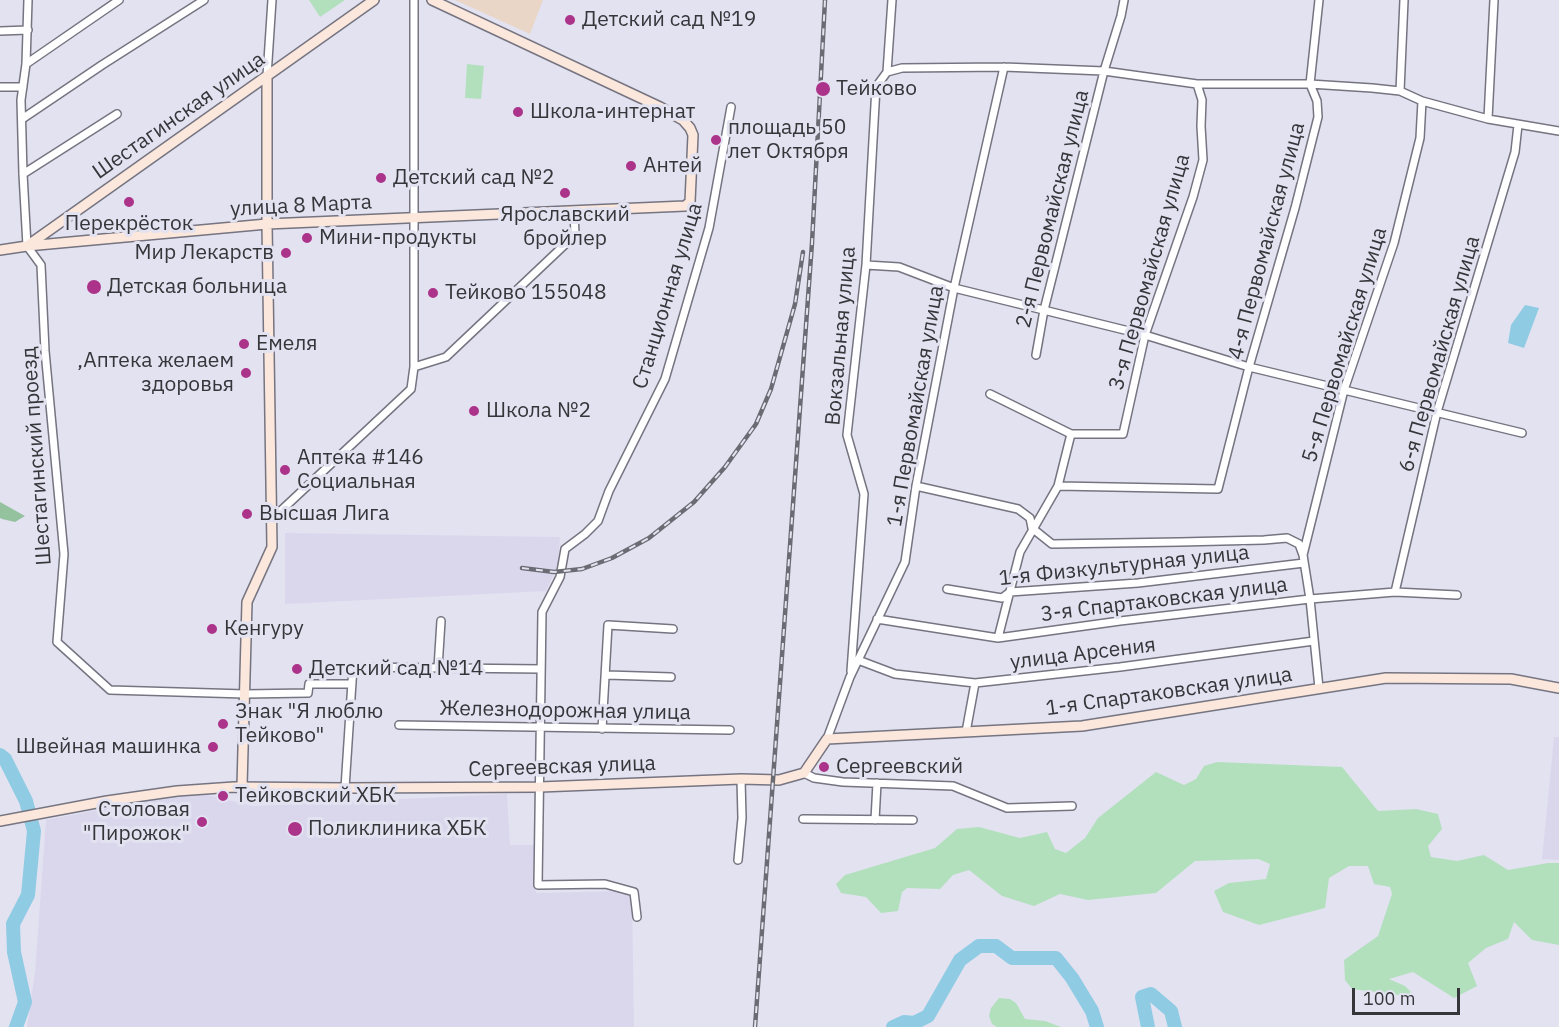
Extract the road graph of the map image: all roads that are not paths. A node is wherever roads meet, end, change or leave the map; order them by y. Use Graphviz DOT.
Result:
graph roads {
  1 [pos="36,0"];
  2 [pos="119,0"];
  3 [pos="204,0"];
  4 [pos="272,0"];
  5 [pos="374,0"];
  6 [pos="414,0"];
  7 [pos="432,0"];
  8 [pos="892,0"];
  9 [pos="1124,0"];
  10 [pos="1319,0"];
  11 [pos="1404,0"];
  12 [pos="1494,0"];
  13 [pos="28,3"];
  14 [pos="28,30"];
  15 [pos="0,31"];
  16 [pos="26,64"];
  17 [pos="1004,67"];
  18 [pos="1104,71"];
  19 [pos="887,72"];
  20 [pos="267,76"];
  21 [pos="1197,84"];
  22 [pos="1311,84"];
  23 [pos="0,87"];
  24 [pos="23,87"];
  25 [pos="1400,91"];
  26 [pos="1422,101"];
  27 [pos="731,107"];
  28 [pos="117,114"];
  29 [pos="22,119"];
  30 [pos="1488,119"];
  31 [pos="1518,125"];
  32 [pos="1559,131"];
  33 [pos="23,174"];
  34 [pos="574,211"];
  35 [pos="414,218"];
  36 [pos="267,224"];
  37 [pos="27,246"];
  38 [pos="0,250"];
  39 [pos="866,265"];
  40 [pos="954,288"];
  41 [pos="1044,310"];
  42 [pos="1145,335"];
  43 [pos="1036,355"];
  44 [pos="414,367"];
  45 [pos="1249,367"];
  46 [pos="1344,390"];
  47 [pos="990,394"];
  48 [pos="1437,412"];
  49 [pos="1071,434"];
  50 [pos="1522,434"];
  51 [pos="916,486"];
  52 [pos="1058,486"];
  53 [pos="272,519"];
  54 [pos="1032,528"];
  55 [pos="1303,555"];
  56 [pos="1304,563"];
  57 [pos="947,589"];
  58 [pos="1010,592"];
  59 [pos="1395,592"];
  60 [pos="1457,595"];
  61 [pos="1310,598"];
  62 [pos="877,619"];
  63 [pos="441,621"];
  64 [pos="673,628"];
  65 [pos="998,638"];
  66 [pos="1314,641"];
  67 [pos="858,660"];
  68 [pos="438,668"];
  69 [pos="541,669"];
  70 [pos="607,675"];
  71 [pos="671,677"];
  72 [pos="850,677"];
  73 [pos="975,683"];
  74 [pos="352,684"];
  75 [pos="1318,688"];
  76 [pos="1559,688"];
  77 [pos="245,694"];
  78 [pos="399,725"];
  79 [pos="540,728"];
  80 [pos="602,729"];
  81 [pos="730,730"];
  82 [pos="966,732"];
  83 [pos="827,739"];
  84 [pos="804,773"];
  85 [pos="741,779"];
  86 [pos="878,783"];
  87 [pos="242,786"];
  88 [pos="540,787"];
  89 [pos="345,788"];
  90 [pos="1072,806"];
  91 [pos="803,819"];
  92 [pos="875,820"];
  93 [pos="913,820"];
  94 [pos="0,821"];
  95 [pos="738,860"];
  96 [pos="637,917"];
  1 -- 13 [label="street"];
  2 -- 16 [label="street"];
  3 -- 29 [label="street"];
  4 -- 20 [label="street"];
  5 -- 20 [label="street, Шестагинская улица"];
  6 -- 35 [label="street"];
  7 -- 34 [label="street, улица 8 Марта"];
  8 -- 19 [label="street, Вокзальная улица"];
  9 -- 18 [label="street, 2-я Первомайская улица"];
  10 -- 22 [label="street, 4-я Первомайская улица"];
  11 -- 25 [label="street"];
  12 -- 30 [label="street"];
  13 -- 14 [label="street"];
  14 -- 15 [label="street"];
  14 -- 16 [label="street"];
  16 -- 24 [label="street"];
  17 -- 18 [label="street"];
  17 -- 19 [label="street"];
  17 -- 40 [label="street, 1-я Первомайская улица"];
  18 -- 21 [label="street"];
  18 -- 41 [label="street, 2-я Первомайская улица"];
  19 -- 39 [label="street, Вокзальная улица"];
  20 -- 36 [label="street"];
  20 -- 37 [label="street, Шестагинская улица"];
  21 -- 22 [label="street"];
  21 -- 42 [label="street, 3-я Первомайская улица"];
  22 -- 25 [label="street"];
  22 -- 45 [label="street, 4-я Первомайская улица"];
  23 -- 24 [label="street"];
  24 -- 29 [label="street"];
  25 -- 26 [label="street"];
  26 -- 30 [label="street"];
  26 -- 46 [label="street, 5-я Первомайская улица"];
  27 -- 69 [label="street, Станционная улица"];
  28 -- 33 [label="street"];
  29 -- 33 [label="street"];
  30 -- 31 [label="street"];
  31 -- 32 [label="street"];
  31 -- 48 [label="street, 6-я Первомайская улица"];
  33 -- 37 [label="street"];
  34 -- 35 [label="street, улица 8 Марта"];
  34 -- 44 [label="street"];
  35 -- 36 [label="street, улица 8 Марта"];
  35 -- 44 [label="street"];
  36 -- 37 [label="street, улица 8 Марта"];
  36 -- 53 [label="street"];
  37 -- 38 [label="street, Шестагинская улица"];
  37 -- 77 [label="street, Шестагинский проезд"];
  39 -- 40 [label="street"];
  39 -- 72 [label="street, Вокзальная улица"];
  40 -- 41 [label="street"];
  40 -- 51 [label="street, 1-я Первомайская улица"];
  41 -- 42 [label="street"];
  41 -- 43 [label="street, 2-я Первомайская улица"];
  42 -- 45 [label="street"];
  42 -- 49 [label="street, 3-я Первомайская улица"];
  44 -- 53 [label="street"];
  45 -- 46 [label="street"];
  45 -- 52 [label="street, 4-я Первомайская улица"];
  46 -- 48 [label="street"];
  46 -- 55 [label="street, 5-я Первомайская улица"];
  47 -- 49 [label="street"];
  48 -- 50 [label="street"];
  48 -- 59 [label="street, 6-я Первомайская улица"];
  49 -- 52 [label="street"];
  51 -- 54 [label="street"];
  51 -- 62 [label="street, 1-я Первомайская улица"];
  52 -- 54 [label="street"];
  53 -- 77 [label="street"];
  54 -- 55 [label="street"];
  54 -- 58 [label="street"];
  55 -- 56 [label="street, 5-я Первомайская улица"];
  56 -- 58 [label="street, 1-я Физкультурная улица"];
  56 -- 61 [label="street, 5-я Первомайская улица"];
  57 -- 58 [label="street, 1-я Физкультурная улица"];
  58 -- 65 [label="street"];
  59 -- 60 [label="street, 3-я Спартаковская улица"];
  59 -- 61 [label="street, 3-я Спартаковская улица"];
  61 -- 65 [label="street, 3-я Спартаковская улица"];
  61 -- 66 [label="street, 5-я Первомайская улица"];
  62 -- 65 [label="street, 3-я Спартаковская улица"];
  62 -- 67 [label="street, 1-я Первомайская улица"];
  63 -- 68 [label="street"];
  64 -- 70 [label="street"];
  66 -- 73 [label="street, улица Арсения"];
  66 -- 75 [label="street, 5-я Первомайская улица"];
  67 -- 72 [label="street, 1-я Первомайская улица"];
  67 -- 73 [label="street, улица Арсения"];
  68 -- 69 [label="street"];
  68 -- 74 [label="street"];
  69 -- 79 [label="street, Станционная улица"];
  70 -- 71 [label="street"];
  70 -- 80 [label="street"];
  72 -- 83 [label="street, 1-я Первомайская улица"];
  73 -- 82 [label="street"];
  74 -- 77 [label="street"];
  74 -- 89 [label="street"];
  75 -- 76 [label="street, 1-я Спартаковская улица"];
  75 -- 82 [label="street, 1-я Спартаковская улица"];
  77 -- 87 [label="street"];
  78 -- 79 [label="street, Железнодорожная улица"];
  79 -- 80 [label="street, Железнодорожная улица"];
  79 -- 88 [label="street, Станционная улица"];
  80 -- 81 [label="street, Железнодорожная улица"];
  82 -- 83 [label="street, 1-я Спартаковская улица"];
  83 -- 84 [label="street"];
  84 -- 85 [label="street, Сергеевская улица"];
  84 -- 86 [label="street"];
  85 -- 88 [label="street, Сергеевская улица"];
  85 -- 95 [label="street"];
  86 -- 90 [label="street"];
  86 -- 92 [label="street"];
  87 -- 89 [label="street, Сергеевская улица"];
  87 -- 94 [label="street, Сергеевская улица"];
  88 -- 89 [label="street, Сергеевская улица"];
  88 -- 96 [label="street, Станционная улица"];
  91 -- 92 [label="street"];
  92 -- 93 [label="street"];
}
